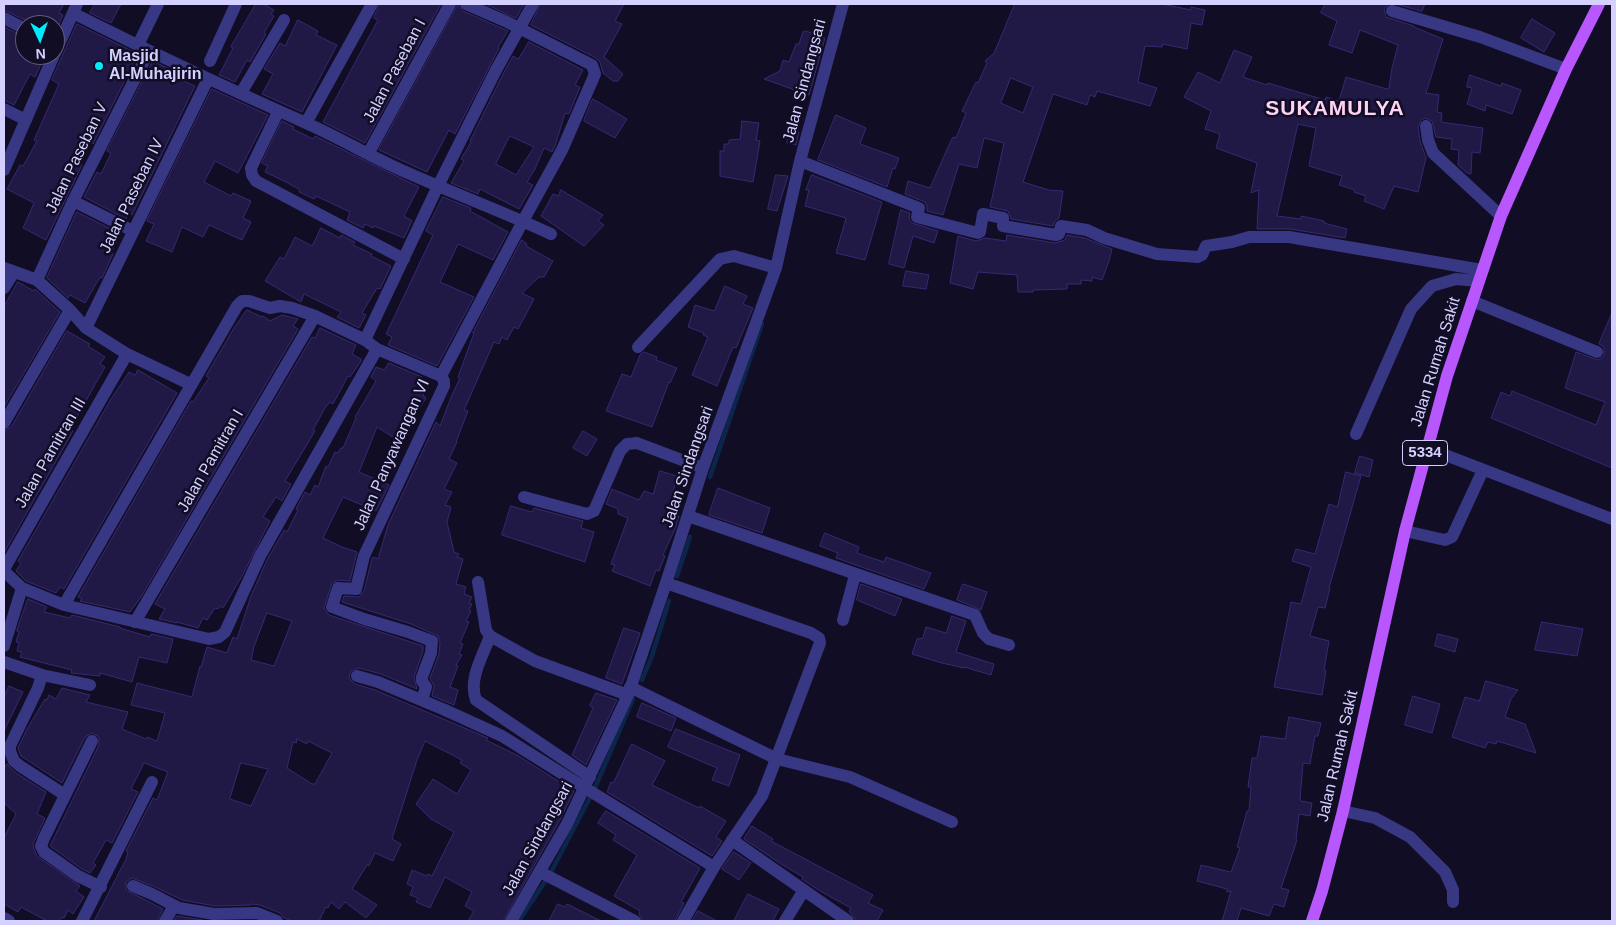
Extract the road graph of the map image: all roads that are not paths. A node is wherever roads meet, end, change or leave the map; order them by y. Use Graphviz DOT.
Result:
graph roads {
  1 [pos="158,4"];
  2 [pos="236,4"];
  3 [pos="372,4"];
  4 [pos="450,4"];
  5 [pos="466,4"];
  6 [pos="533,4"];
  7 [pos="843,4"];
  8 [pos="1599,4"];
  9 [pos="75,8"];
  10 [pos="1392,11"];
  11 [pos="284,20"];
  12 [pos="520,28"];
  13 [pos="65,30"];
  14 [pos="143,48"];
  15 [pos="210,61"];
  16 [pos="49,65"];
  17 [pos="1566,68"];
  18 [pos="208,79"];
  19 [pos="241,93"];
  20 [pos="4,109"];
  21 [pos="278,112"];
  22 [pos="26,120"];
  23 [pos="308,121"];
  24 [pos="1426,126"];
  25 [pos="368,154"];
  26 [pos="800,161"];
  27 [pos="4,170"];
  28 [pos="438,186"];
  29 [pos="74,201"];
  30 [pos="1501,216"];
  31 [pos="523,221"];
  32 [pos="133,231"];
  33 [pos="550,234"];
  34 [pos="404,259"];
  35 [pos="776,268"];
  36 [pos="9,270"];
  37 [pos="1480,276"];
  38 [pos="37,280"];
  39 [pos="4,288"];
  40 [pos="1472,301"];
  41 [pos="70,310"];
  42 [pos="315,316"];
  43 [pos="86,328"];
  44 [pos="366,340"];
  45 [pos="638,347"];
  46 [pos="378,349"];
  47 [pos="1597,352"];
  48 [pos="127,354"];
  49 [pos="441,376"];
  50 [pos="190,384"];
  51 [pos="4,423"];
  52 [pos="1356,434"];
  53 [pos="1427,448"];
  54 [pos="703,468"];
  55 [pos="1483,470"];
  56 [pos="524,497"];
  57 [pos="688,516"];
  58 [pos="1612,519"];
  59 [pos="1404,531"];
  60 [pos="5,574"];
  61 [pos="855,575"];
  62 [pos="478,582"];
  63 [pos="666,583"];
  64 [pos="22,588"];
  65 [pos="64,605"];
  66 [pos="843,620"];
  67 [pos="135,622"];
  68 [pos="490,636"];
  69 [pos="4,646"];
  70 [pos="1009,646"];
  71 [pos="4,662"];
  72 [pos="42,675"];
  73 [pos="357,676"];
  74 [pos="90,685"];
  75 [pos="629,691"];
  76 [pos="422,700"];
  77 [pos="92,742"];
  78 [pos="777,759"];
  79 [pos="152,782"];
  80 [pos="590,788"];
  81 [pos="65,795"];
  82 [pos="1343,811"];
  83 [pos="952,822"];
  84 [pos="732,840"];
  85 [pos="714,866"];
  86 [pos="546,875"];
  87 [pos="133,886"];
  88 [pos="101,887"];
  89 [pos="804,890"];
  90 [pos="1454,902"];
  91 [pos="174,906"];
  92 [pos="4,918"];
  93 [pos="9,921"];
  94 [pos="82,921"];
  95 [pos="166,921"];
  96 [pos="277,921"];
  97 [pos="511,921"];
  98 [pos="634,921"];
  99 [pos="683,921"];
  100 [pos="785,921"];
  101 [pos="848,921"];
  102 [pos="1312,921"];
  1 -- 14 [label="street, Jalan Paseban V"];
  2 -- 15 [label="street"];
  3 -- 23 [label="street"];
  4 -- 25 [label="street, Jalan Paseban I"];
  5 -- 12 [label="street"];
  6 -- 12 [label="street"];
  7 -- 26 [label="street, Jalan Sindangsari"];
  8 -- 17 [label="main road, Jalan Rumah Sakit / 5334"];
  9 -- 13 [label="street"];
  9 -- 14 [label="street"];
  10 -- 17 [label="street"];
  11 -- 19 [label="street"];
  12 -- 28 [label="street"];
  12 -- 31 [label="street, Jalan Panyawangan VI"];
  14 -- 18 [label="street"];
  14 -- 29 [label="street, Jalan Paseban V"];
  16 -- 22 [label="street"];
  17 -- 30 [label="main road, Jalan Rumah Sakit / 5334"];
  18 -- 19 [label="street"];
  18 -- 32 [label="street, Jalan Paseban IV"];
  19 -- 21 [label="street"];
  20 -- 22 [label="street"];
  21 -- 23 [label="street"];
  21 -- 34 [label="street"];
  22 -- 27 [label="street"];
  23 -- 25 [label="street"];
  24 -- 30 [label="street"];
  25 -- 28 [label="street"];
  26 -- 35 [label="street, Jalan Sindangsari"];
  26 -- 37 [label="street"];
  28 -- 31 [label="street"];
  28 -- 34 [label="street"];
  29 -- 32 [label="street"];
  29 -- 38 [label="street, Jalan Paseban V"];
  30 -- 37 [label="main road, Jalan Rumah Sakit / 5334"];
  31 -- 33 [label="street"];
  31 -- 49 [label="street, Jalan Panyawangan VI"];
  32 -- 43 [label="street, Jalan Paseban IV"];
  34 -- 44 [label="street"];
  35 -- 45 [label="street"];
  35 -- 54 [label="street, Jalan Sindangsari"];
  36 -- 38 [label="street"];
  36 -- 39 [label="street"];
  37 -- 40 [label="main road, Jalan Rumah Sakit / 5334"];
  37 -- 52 [label="street"];
  38 -- 41 [label="street"];
  40 -- 47 [label="street"];
  40 -- 53 [label="main road, Jalan Rumah Sakit / 5334"];
  41 -- 43 [label="street"];
  41 -- 51 [label="street"];
  42 -- 44 [label="street"];
  42 -- 50 [label="street"];
  42 -- 67 [label="street, Jalan Pamitran I"];
  43 -- 48 [label="street"];
  44 -- 46 [label="street"];
  46 -- 49 [label="street"];
  46 -- 67 [label="street"];
  48 -- 50 [label="street"];
  48 -- 60 [label="street, Jalan Pamitran III"];
  49 -- 76 [label="street, Jalan Panyawangan VI"];
  50 -- 65 [label="street"];
  53 -- 55 [label="street"];
  53 -- 59 [label="main road, Jalan Rumah Sakit / 5334"];
  54 -- 56 [label="street"];
  54 -- 57 [label="street, Jalan Sindangsari"];
  55 -- 58 [label="street"];
  55 -- 59 [label="street"];
  57 -- 61 [label="street"];
  57 -- 63 [label="street, Jalan Sindangsari"];
  59 -- 82 [label="main road, Jalan Rumah Sakit / 5334"];
  60 -- 64 [label="street"];
  61 -- 66 [label="street"];
  61 -- 70 [label="street"];
  62 -- 68 [label="street"];
  63 -- 75 [label="street, Jalan Sindangsari"];
  63 -- 78 [label="street"];
  64 -- 65 [label="street"];
  64 -- 69 [label="street"];
  65 -- 67 [label="street"];
  68 -- 75 [label="street"];
  68 -- 80 [label="street"];
  71 -- 72 [label="street"];
  72 -- 74 [label="street"];
  72 -- 81 [label="street"];
  73 -- 76 [label="street"];
  75 -- 78 [label="street"];
  75 -- 80 [label="street, Jalan Sindangsari"];
  76 -- 80 [label="street"];
  77 -- 81 [label="street"];
  78 -- 83 [label="street"];
  78 -- 84 [label="street"];
  79 -- 88 [label="street"];
  80 -- 85 [label="street"];
  80 -- 86 [label="street, Jalan Sindangsari"];
  81 -- 88 [label="street"];
  82 -- 90 [label="street"];
  82 -- 102 [label="main road, Jalan Rumah Sakit / 5334"];
  84 -- 85 [label="street"];
  84 -- 89 [label="street"];
  85 -- 99 [label="street"];
  86 -- 97 [label="street, Jalan Sindangsari"];
  86 -- 98 [label="street"];
  87 -- 91 [label="street"];
  88 -- 94 [label="street"];
  89 -- 100 [label="street"];
  89 -- 101 [label="street"];
  91 -- 95 [label="street"];
  91 -- 96 [label="street"];
  92 -- 93 [label="street"];
}
